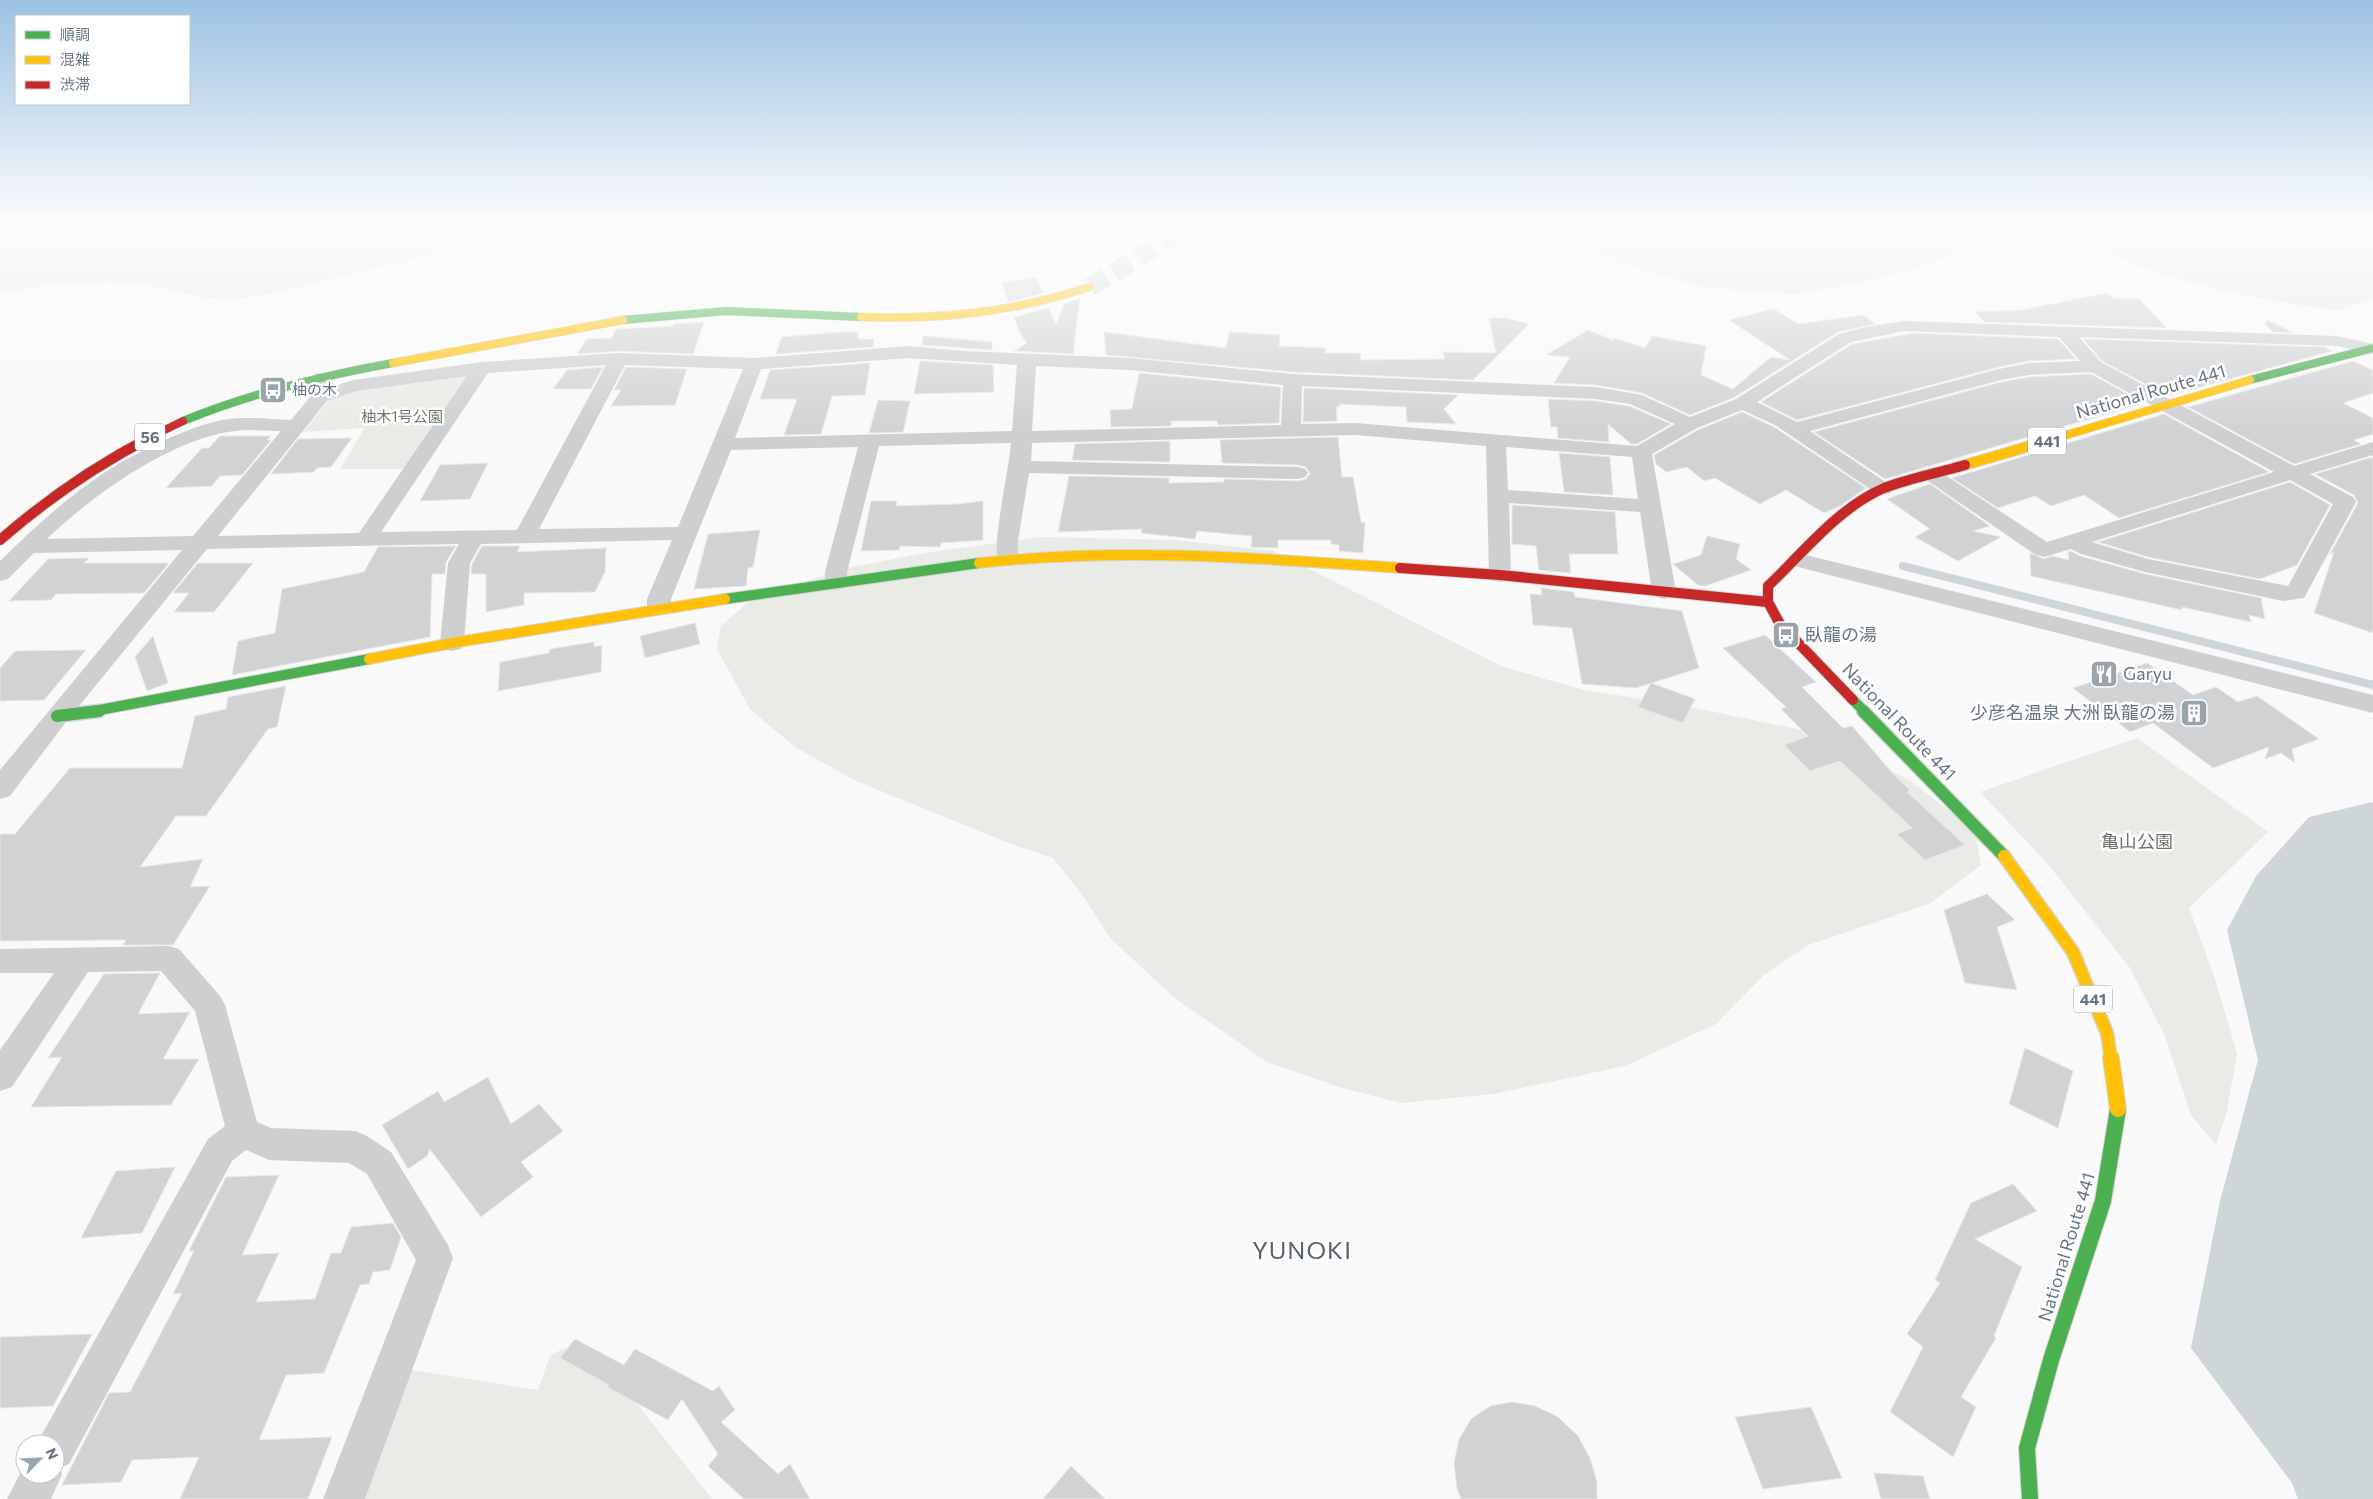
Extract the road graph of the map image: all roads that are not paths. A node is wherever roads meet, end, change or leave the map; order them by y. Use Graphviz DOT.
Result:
graph roads {
  1 [pos="1074,293"];
  2 [pos="2064,331"];
  3 [pos="2373,348"];
  4 [pos="619,359"];
  5 [pos="1027,359"];
  6 [pos="754,364"];
  7 [pos="2094,366"];
  8 [pos="482,368"];
  9 [pos="1293,380"];
  10 [pos="322,387"];
  11 [pos="1743,403"];
  12 [pos="2167,405"];
  13 [pos="1690,424"];
  14 [pos="297,426"];
  15 [pos="1794,429"];
  16 [pos="1291,431"];
  17 [pos="1020,437"];
  18 [pos="870,440"];
  19 [pos="1496,440"];
  20 [pos="723,444"];
  21 [pos="2373,448"];
  22 [pos="1642,452"];
  23 [pos="1020,467"];
  24 [pos="1298,473"];
  25 [pos="2293,474"];
  26 [pos="1932,475"];
  27 [pos="1883,490"];
  28 [pos="1499,496"];
  29 [pos="1650,506"];
  30 [pos="687,533"];
  31 [pos="525,536"];
  32 [pos="474,537"];
  33 [pos="366,539"];
  34 [pos="0,540"];
  35 [pos="2073,541"];
  36 [pos="202,542"];
  37 [pos="29,546"];
  38 [pos="1007,559"];
  39 [pos="1798,560"];
  40 [pos="0,574"];
  41 [pos="1500,575"];
  42 [pos="836,583"];
  43 [pos="1664,592"];
  44 [pos="1768,602"];
  45 [pos="659,608"];
  46 [pos="452,643"];
  47 [pos="2373,704"];
  48 [pos="57,716"];
  49 [pos="0,789"];
  50 [pos="80,960"];
  51 [pos="0,961"];
  52 [pos="0,1077"];
  53 [pos="243,1132"];
  54 [pos="64,1434"];
  55 [pos="36,1484"];
  56 [pos="28,1499"];
  57 [pos="344,1499"];
  58 [pos="2030,1499"];
  1 -- 10 [label="main road, 56"];
  2 -- 3 [label="street"];
  2 -- 7 [label="street"];
  2 -- 11 [label="street"];
  3 -- 12 [label="main road, National Route 441 / 441"];
  4 -- 6 [label="street"];
  4 -- 8 [label="street"];
  4 -- 31 [label="street"];
  5 -- 6 [label="street"];
  5 -- 9 [label="street"];
  5 -- 17 [label="street"];
  6 -- 20 [label="street"];
  7 -- 12 [label="street"];
  7 -- 15 [label="street"];
  8 -- 10 [label="street"];
  8 -- 33 [label="street"];
  9 -- 13 [label="street"];
  9 -- 16 [label="street"];
  10 -- 14 [label="street"];
  10 -- 34 [label="main road, 56"];
  11 -- 13 [label="street"];
  11 -- 15 [label="street"];
  12 -- 25 [label="street"];
  12 -- 26 [label="main road, National Route 441 / 441"];
  13 -- 22 [label="street"];
  14 -- 36 [label="street"];
  14 -- 37 [label="street"];
  15 -- 27 [label="street"];
  16 -- 17 [label="street"];
  16 -- 19 [label="street"];
  17 -- 18 [label="street"];
  17 -- 23 [label="street"];
  18 -- 20 [label="street"];
  18 -- 42 [label="street"];
  19 -- 22 [label="street"];
  19 -- 28 [label="street"];
  20 -- 30 [label="street"];
  21 -- 25 [label="street"];
  22 -- 29 [label="street"];
  23 -- 24 [label="street"];
  23 -- 38 [label="street"];
  25 -- 35 [label="street"];
  25 -- 35 [label="street"];
  26 -- 27 [label="main road, National Route 441 / 441"];
  26 -- 35 [label="street"];
  27 -- 39 [label="main road, National Route 441 / 441"];
  28 -- 29 [label="street"];
  28 -- 41 [label="street"];
  29 -- 43 [label="street"];
  30 -- 31 [label="street"];
  30 -- 45 [label="street"];
  31 -- 32 [label="street"];
  32 -- 33 [label="street"];
  32 -- 46 [label="street"];
  33 -- 36 [label="street"];
  36 -- 37 [label="street"];
  36 -- 48 [label="street"];
  37 -- 40 [label="street"];
  38 -- 41 [label="main road"];
  38 -- 42 [label="main road"];
  39 -- 44 [label="main road, National Route 441 / 441"];
  39 -- 47 [label="street"];
  41 -- 43 [label="main road"];
  42 -- 45 [label="main road"];
  43 -- 44 [label="main road"];
  44 -- 58 [label="main road, National Route 441 / 441"];
  45 -- 46 [label="main road"];
  46 -- 48 [label="main road"];
  48 -- 49 [label="street"];
  50 -- 51 [label="street"];
  50 -- 52 [label="street"];
  50 -- 53 [label="street"];
  53 -- 54 [label="street"];
  53 -- 57 [label="street"];
  55 -- 56 [label="street"];
}
